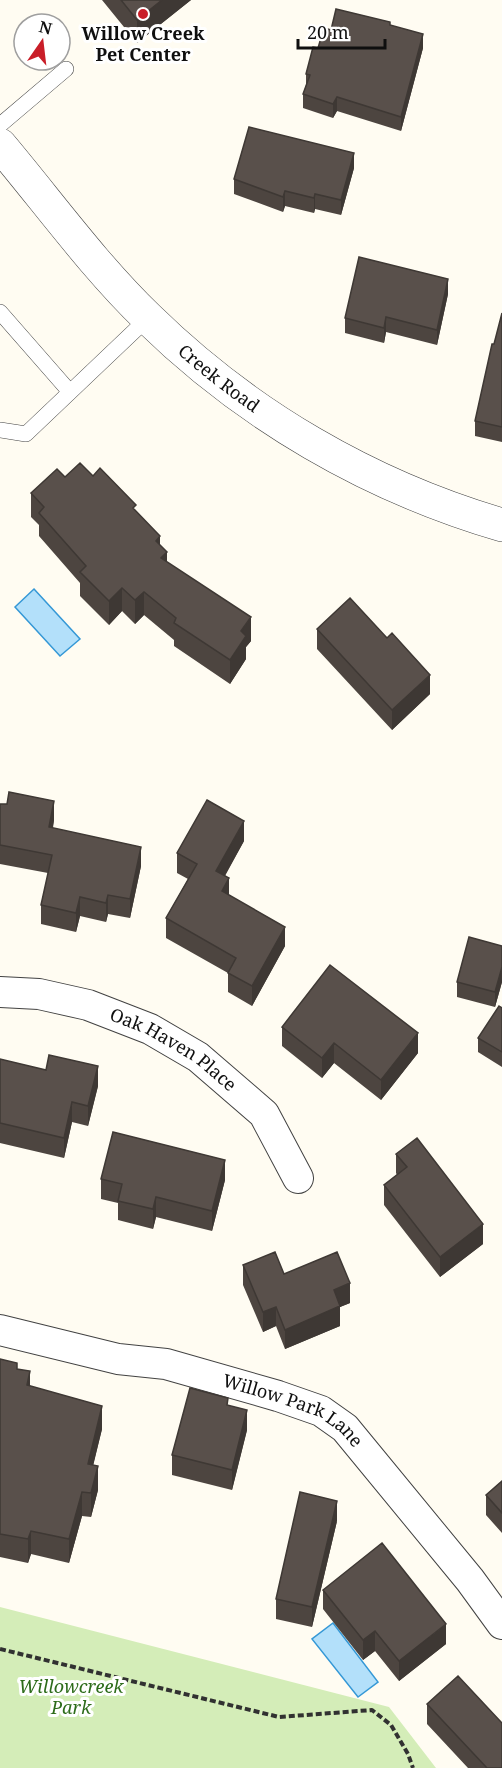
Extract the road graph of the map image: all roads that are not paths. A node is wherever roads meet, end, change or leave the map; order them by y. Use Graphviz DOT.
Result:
graph roads {
  1 [pos="62,72"];
  2 [pos="0,125"];
  3 [pos="0,145"];
  4 [pos="0,312"];
  5 [pos="148,318"];
  6 [pos="70,392"];
  7 [pos="0,430"];
  8 [pos="502,525"];
  9 [pos="0,992"];
  10 [pos="298,1178"];
  11 [pos="0,1330"];
  12 [pos="502,1624"];
  1 -- 2 [label="lane"];
  3 -- 5 [label="street, Creek Road"];
  4 -- 6 [label="lane"];
  5 -- 6 [label="lane"];
  5 -- 8 [label="street, Creek Road"];
  6 -- 7 [label="lane"];
  9 -- 10 [label="street, Oak Haven Place"];
  11 -- 12 [label="street, Willow Park Lane"];
}
